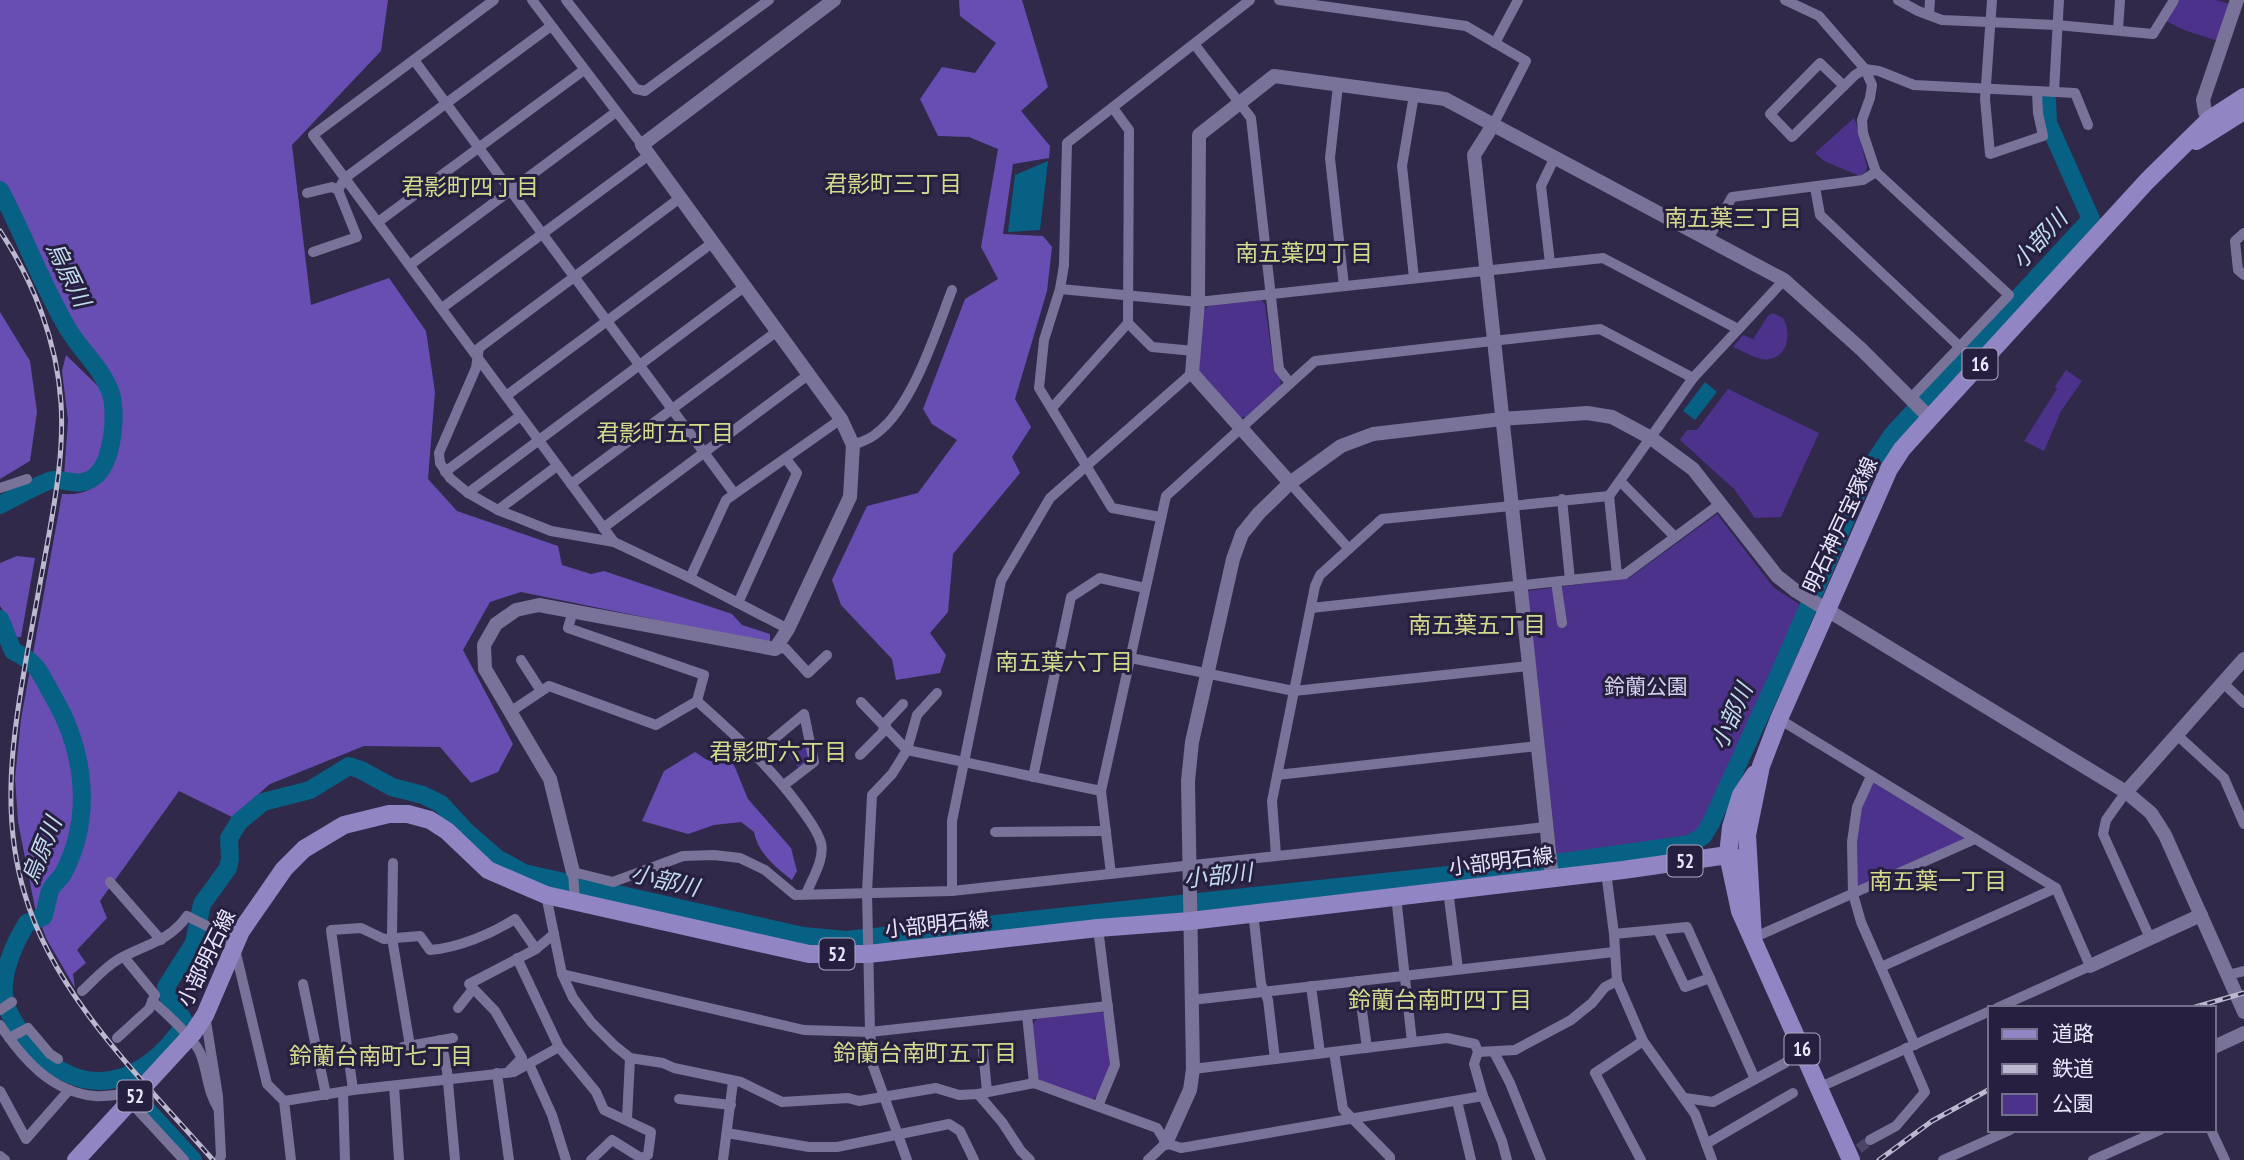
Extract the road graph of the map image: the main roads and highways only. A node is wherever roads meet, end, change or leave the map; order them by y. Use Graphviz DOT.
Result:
graph roads {
  1 [pos="2244,97"];
  2 [pos="2244,111"];
  3 [pos="2214,124"];
  4 [pos="1761,766"];
  5 [pos="1729,861"];
  6 [pos="1747,862"];
  7 [pos="1753,938"];
  8 [pos="76,1160"];
  9 [pos="1851,1160"];
  1 -- 3 [label="main road, 明石神戸宝塚線 / 16"];
  2 -- 3 [label="main road, 明石神戸宝塚線 / 16"];
  3 -- 4 [label="main road, 明石神戸宝塚線 / 16"];
  4 -- 5 [label="main road, 明石神戸宝塚線 / 16"];
  4 -- 6 [label="main road, 明石神戸宝塚線 / 16"];
  5 -- 6 [label="main road, 小部明石線 / 52"];
  5 -- 7 [label="main road, 明石神戸宝塚線 / 16"];
  5 -- 8 [label="main road, 小部明石線 / 52"];
  6 -- 7 [label="main road, 明石神戸宝塚線 / 16"];
  7 -- 9 [label="main road, 明石神戸宝塚線 / 16"];
}
